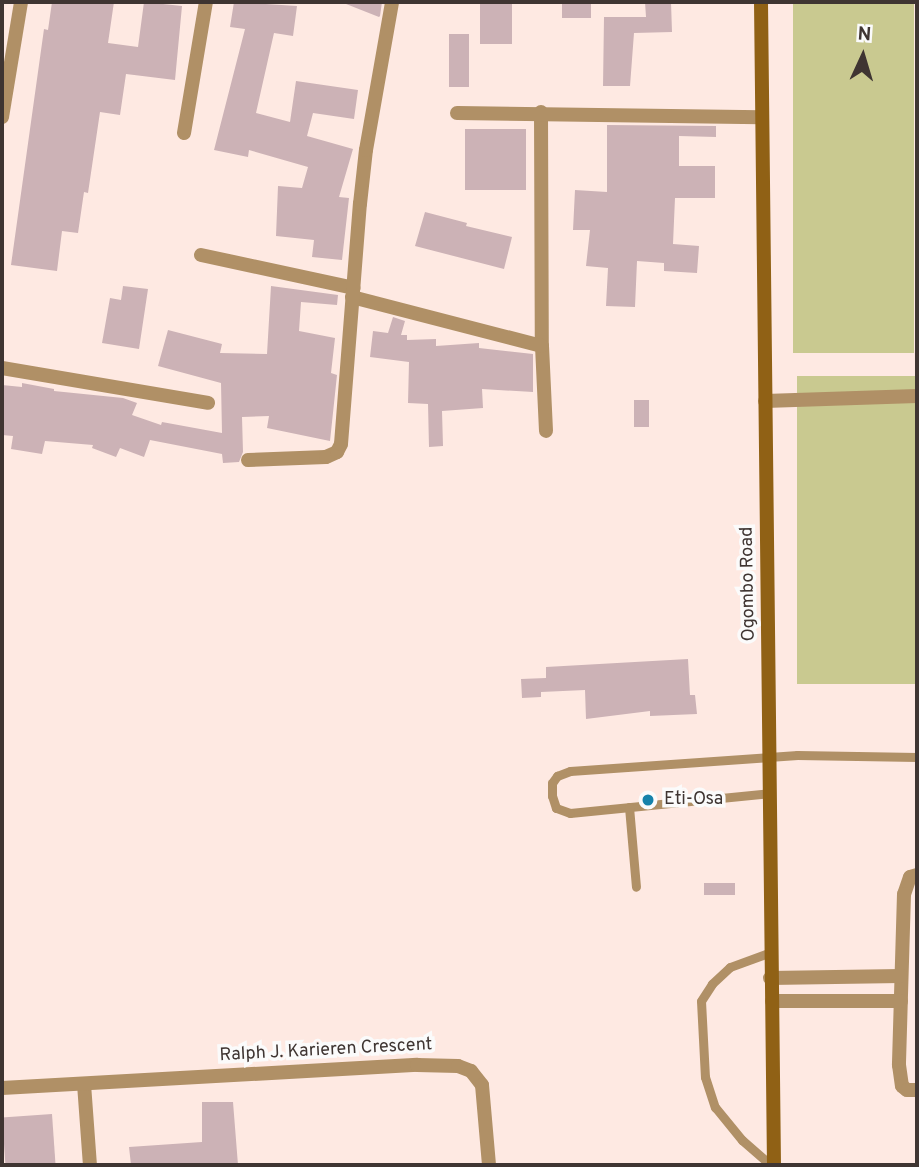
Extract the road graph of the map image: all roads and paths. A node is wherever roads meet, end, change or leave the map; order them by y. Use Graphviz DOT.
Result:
graph roads {
  1 [pos="21,2"];
  2 [pos="206,2"];
  3 [pos="392,2"];
  4 [pos="761,2"];
  5 [pos="541,112"];
  6 [pos="457,113"];
  7 [pos="2,117"];
  8 [pos="761,117"];
  9 [pos="184,133"];
  10 [pos="201,255"];
  11 [pos="352,292"];
  12 [pos="542,346"];
  13 [pos="2,368"];
  14 [pos="917,396"];
  15 [pos="765,401"];
  16 [pos="208,403"];
  17 [pos="546,431"];
  18 [pos="248,460"];
  19 [pos="771,757"];
  20 [pos="917,757"];
  21 [pos="771,793"];
  22 [pos="629,807"];
  23 [pos="917,875"];
  24 [pos="636,887"];
  25 [pos="771,952"];
  26 [pos="901,976"];
  27 [pos="770,978"];
  28 [pos="772,1000"];
  29 [pos="901,1001"];
  30 [pos="83,1084"];
  31 [pos="2,1088"];
  32 [pos="917,1090"];
  33 [pos="90,1165"];
  34 [pos="489,1165"];
  35 [pos="772,1165"];
  1 -- 7 [label="street"];
  2 -- 9 [label="street"];
  3 -- 11 [label="street"];
  4 -- 8 [label="main road, Ogombo Road"];
  5 -- 6 [label="street"];
  5 -- 8 [label="street"];
  5 -- 12 [label="street"];
  8 -- 15 [label="main road, Ogombo Road"];
  10 -- 11 [label="street"];
  11 -- 12 [label="street"];
  11 -- 18 [label="street"];
  12 -- 17 [label="street"];
  13 -- 16 [label="street"];
  14 -- 15 [label="street"];
  15 -- 19 [label="main road, Ogombo Road"];
  19 -- 20 [label="lane"];
  19 -- 21 [label="main road, Ogombo Road"];
  19 -- 22 [label="lane"];
  21 -- 22 [label="lane"];
  21 -- 25 [label="main road, Ogombo Road"];
  22 -- 24 [label="lane"];
  23 -- 26 [label="street"];
  25 -- 27 [label="main road, Ogombo Road"];
  25 -- 35 [label="lane"];
  26 -- 27 [label="street"];
  26 -- 29 [label="street"];
  27 -- 28 [label="main road, Ogombo Road"];
  28 -- 29 [label="street"];
  28 -- 35 [label="main road, Ogombo Road"];
  29 -- 32 [label="street"];
  30 -- 31 [label="street, Ralph J. Karieren Crescent"];
  30 -- 33 [label="street"];
  30 -- 34 [label="street, Ralph J. Karieren Crescent"];
}
